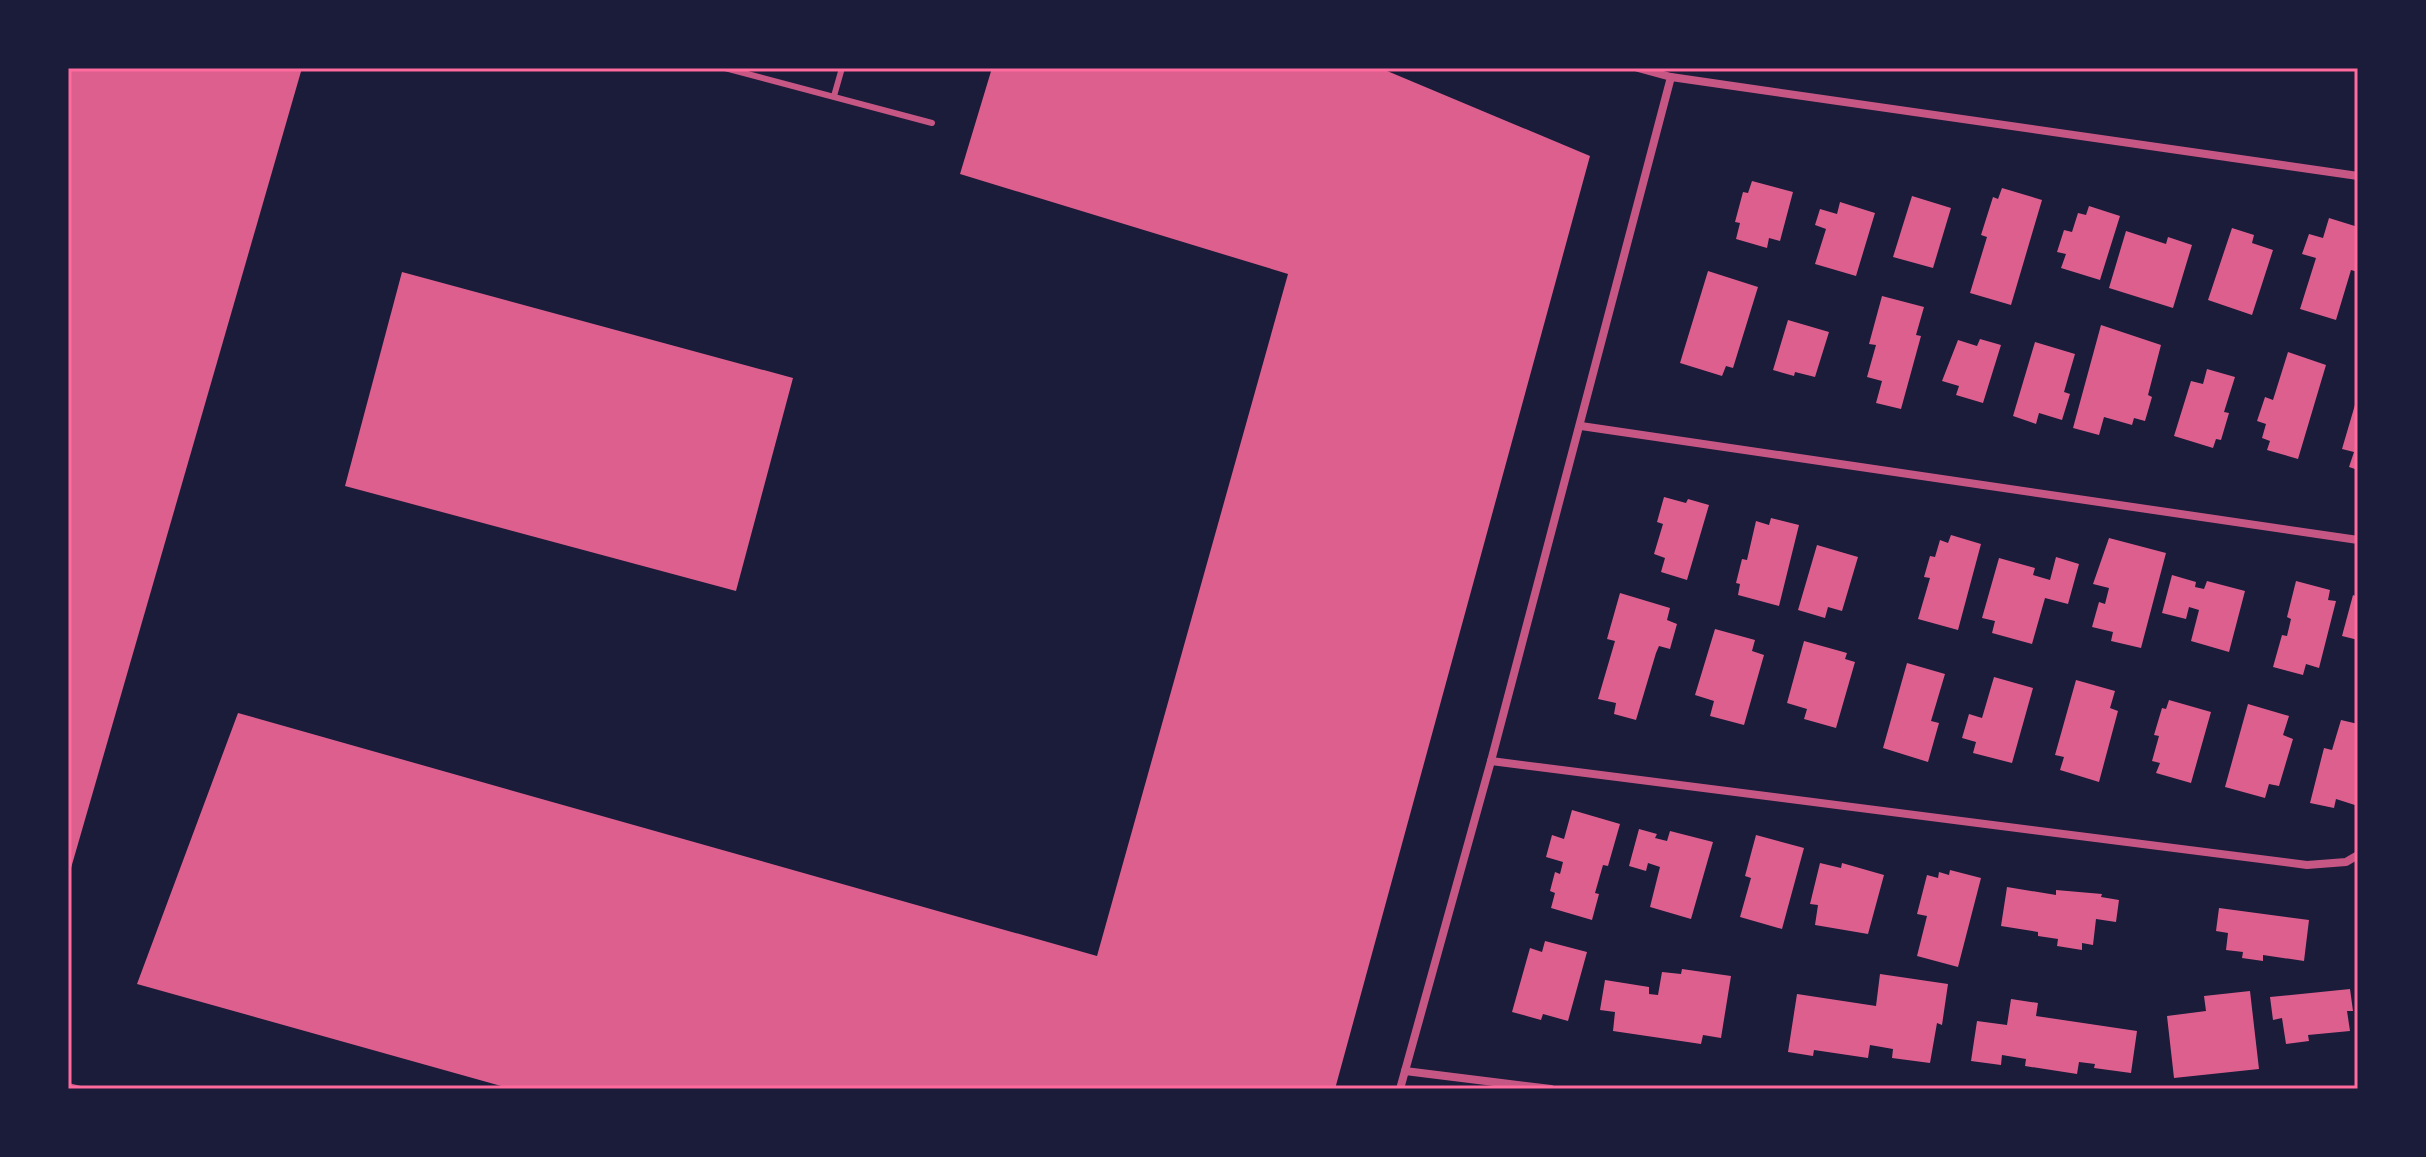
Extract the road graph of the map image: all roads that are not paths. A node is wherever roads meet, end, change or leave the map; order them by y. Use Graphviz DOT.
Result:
graph roads {
  1 [pos="725,68"];
  2 [pos="842,68"];
  3 [pos="1638,68"];
  4 [pos="1671,77"];
  5 [pos="834,96"];
  6 [pos="932,123"];
  7 [pos="2358,176"];
  8 [pos="1581,426"];
  9 [pos="2358,540"];
  10 [pos="1491,761"];
  11 [pos="2358,855"];
  12 [pos="1405,1071"];
  13 [pos="68,1086"];
  14 [pos="80,1089"];
  15 [pos="1400,1089"];
  16 [pos="1551,1089"];
  1 -- 5 [label="lane"];
  2 -- 5 [label="lane"];
  3 -- 4 [label="street"];
  4 -- 7 [label="street"];
  4 -- 8 [label="street"];
  5 -- 6 [label="lane"];
  8 -- 9 [label="street"];
  8 -- 10 [label="street"];
  10 -- 11 [label="street"];
  10 -- 12 [label="street"];
  12 -- 15 [label="street"];
  12 -- 16 [label="street"];
  13 -- 14 [label="lane"];
}
